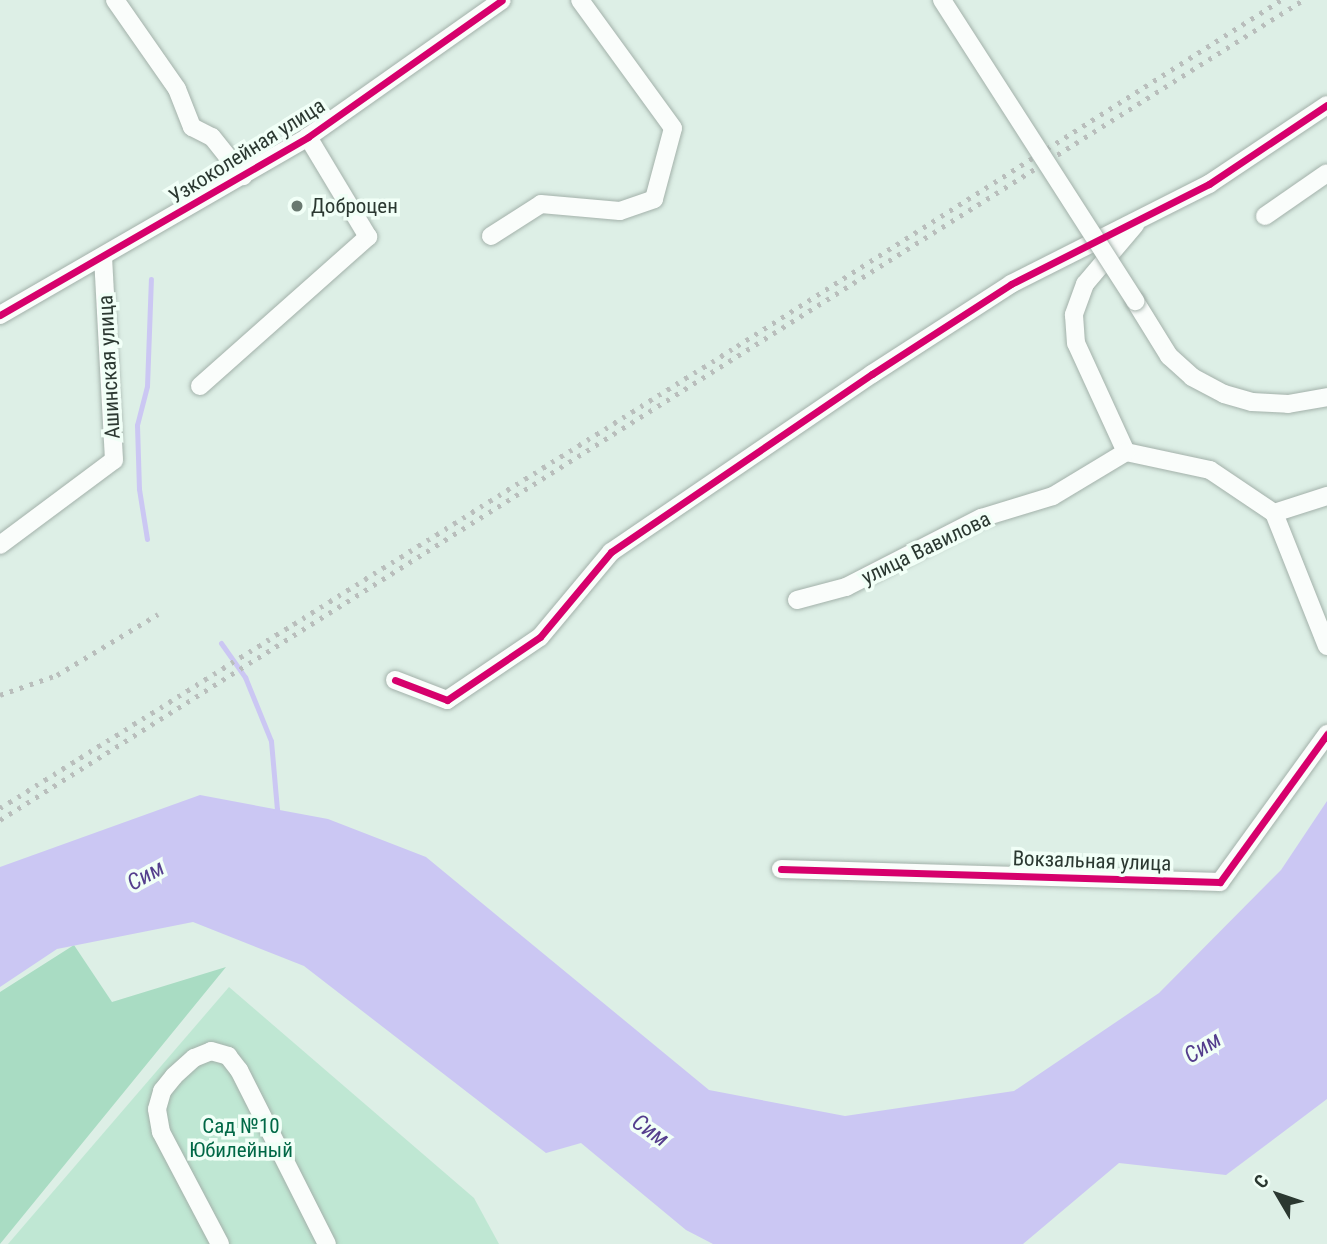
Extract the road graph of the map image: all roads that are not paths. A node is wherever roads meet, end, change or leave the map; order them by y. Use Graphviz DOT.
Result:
graph roads {
  1 [pos="115,0"];
  2 [pos="502,0"];
  3 [pos="580,0"];
  4 [pos="942,0"];
  5 [pos="1327,105"];
  6 [pos="307,136"];
  7 [pos="1327,173"];
  8 [pos="243,176"];
  9 [pos="1265,216"];
  10 [pos="1140,219"];
  11 [pos="491,236"];
  12 [pos="103,257"];
  13 [pos="0,315"];
  14 [pos="200,386"];
  15 [pos="1327,397"];
  16 [pos="1126,453"];
  17 [pos="1327,496"];
  18 [pos="1274,513"];
  19 [pos="0,545"];
  20 [pos="797,600"];
  21 [pos="1327,646"];
  22 [pos="395,680"];
  23 [pos="1327,734"];
  24 [pos="781,869"];
  25 [pos="220,1244"];
  26 [pos="327,1244"];
  1 -- 8 [label="street"];
  2 -- 6 [label="street, Узкоколейная улица"];
  3 -- 11 [label="street"];
  4 -- 15 [label="street, bridge"];
  5 -- 10 [label="street"];
  6 -- 8 [label="street, Узкоколейная улица"];
  6 -- 14 [label="street"];
  7 -- 9 [label="street"];
  8 -- 12 [label="street, Узкоколейная улица"];
  10 -- 16 [label="street"];
  10 -- 22 [label="street"];
  12 -- 13 [label="street, Узкоколейная улица"];
  12 -- 19 [label="street, Ашинская улица"];
  16 -- 18 [label="street"];
  16 -- 20 [label="street, улица Вавилова"];
  17 -- 18 [label="street"];
  18 -- 21 [label="street"];
  23 -- 24 [label="street, Вокзальная улица"];
  25 -- 26 [label="street"];
}
